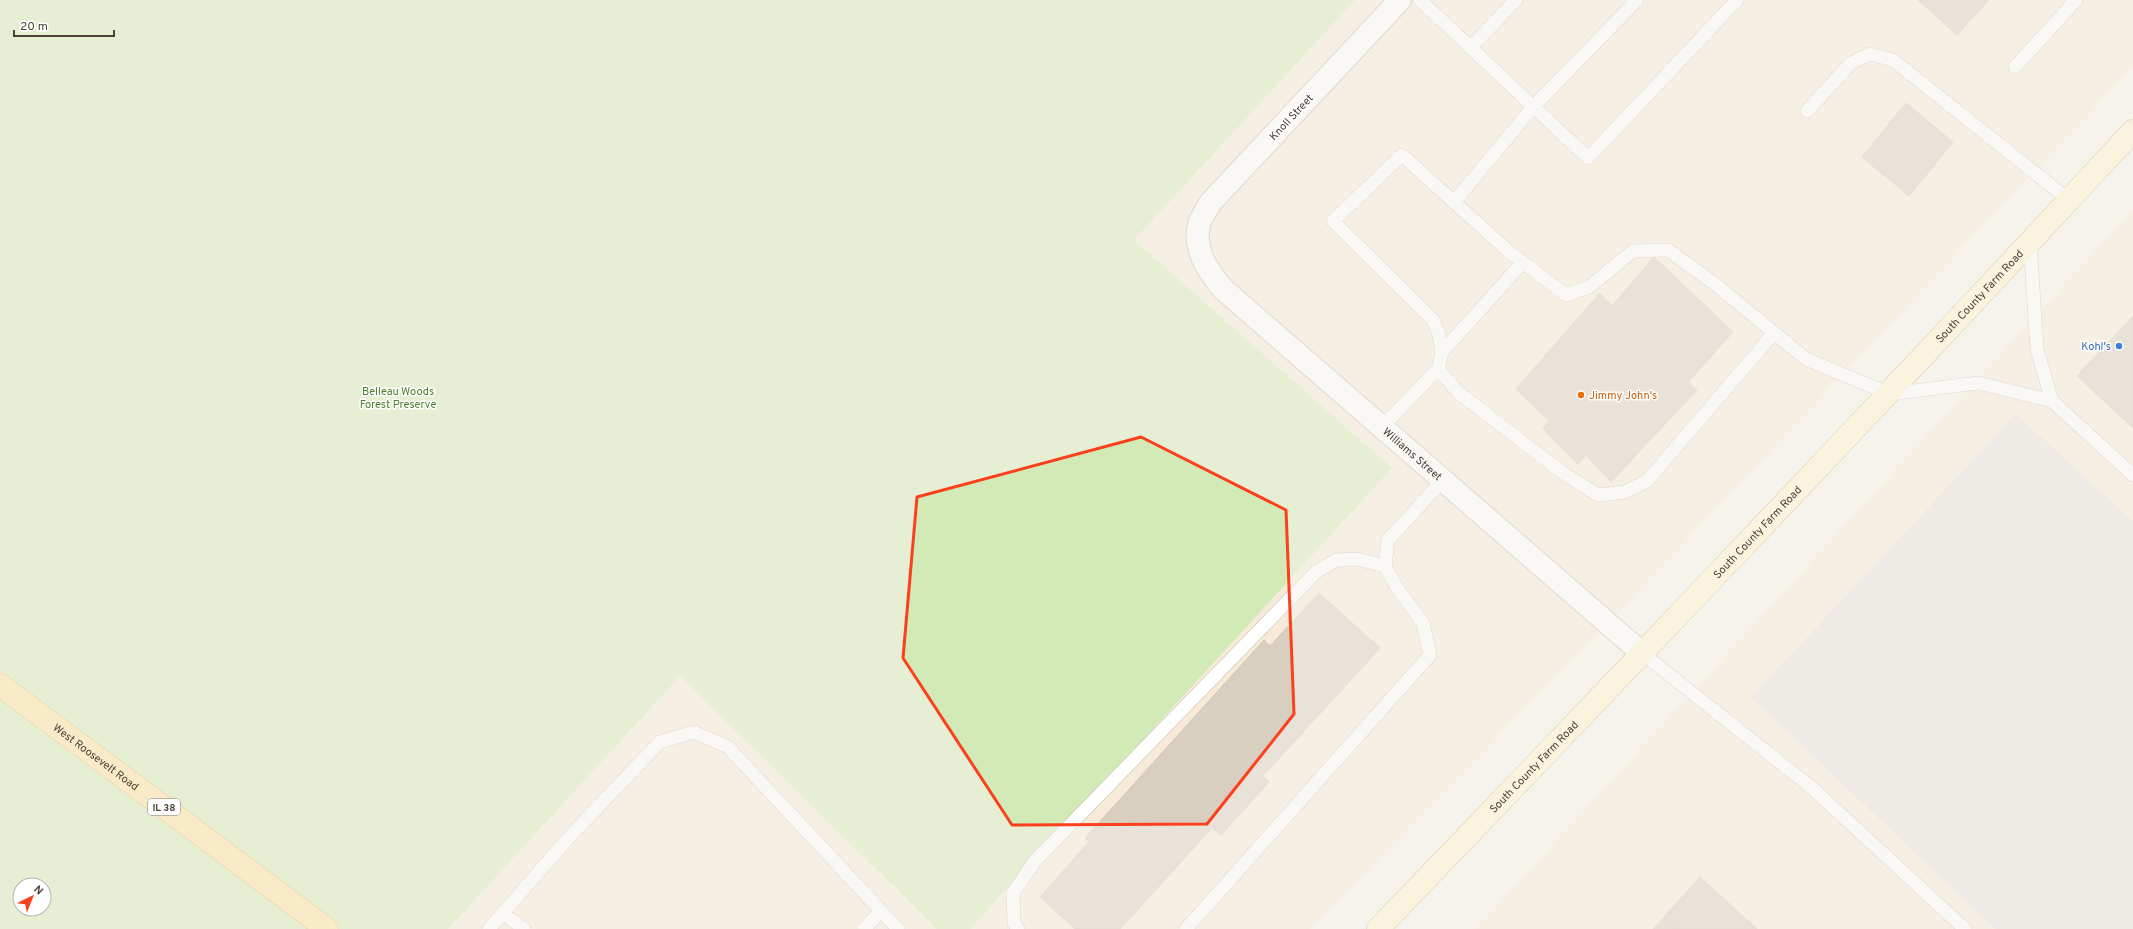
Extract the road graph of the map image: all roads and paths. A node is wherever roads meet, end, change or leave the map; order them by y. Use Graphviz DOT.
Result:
graph roads {
  1 [pos="1400,0"];
  2 [pos="1420,0"];
  3 [pos="1516,0"];
  4 [pos="1637,0"];
  5 [pos="1737,0"];
  6 [pos="2076,0"];
  7 [pos="1470,48"];
  8 [pos="2015,67"];
  9 [pos="1534,107"];
  10 [pos="1807,111"];
  11 [pos="2133,131"];
  12 [pos="2069,200"];
  13 [pos="1454,202"];
  14 [pos="1198,242"];
  15 [pos="2030,243"];
  16 [pos="1523,262"];
  17 [pos="1774,333"];
  18 [pos="1442,352"];
  19 [pos="1438,369"];
  20 [pos="1890,394"];
  21 [pos="2052,401"];
  22 [pos="1382,427"];
  23 [pos="2133,474"];
  24 [pos="1443,480"];
  25 [pos="1385,566"];
  26 [pos="1643,654"];
  27 [pos="0,685"];
  28 [pos="881,911"];
  29 [pos="503,913"];
  30 [pos="327,929"];
  31 [pos="489,929"];
  32 [pos="524,929"];
  33 [pos="864,929"];
  34 [pos="898,929"];
  35 [pos="1018,929"];
  36 [pos="1186,929"];
  37 [pos="1378,929"];
  38 [pos="1965,929"];
  1 -- 14 [label="street, Knoll Street"];
  2 -- 7 [label="lane"];
  3 -- 7 [label="lane"];
  4 -- 9 [label="lane"];
  5 -- 9 [label="lane"];
  6 -- 8 [label="lane"];
  7 -- 9 [label="lane"];
  9 -- 13 [label="lane"];
  10 -- 12 [label="lane"];
  11 -- 12 [label="main road, South County Farm Road"];
  12 -- 15 [label="main road, South County Farm Road"];
  13 -- 16 [label="lane"];
  13 -- 18 [label="lane"];
  14 -- 22 [label="street, Williams Street"];
  15 -- 20 [label="main road, South County Farm Road"];
  15 -- 21 [label="lane"];
  16 -- 17 [label="lane"];
  16 -- 18 [label="lane"];
  17 -- 19 [label="lane"];
  17 -- 20 [label="lane"];
  18 -- 19 [label="lane"];
  19 -- 22 [label="lane"];
  20 -- 21 [label="lane"];
  20 -- 26 [label="main road, South County Farm Road"];
  21 -- 23 [label="lane"];
  22 -- 24 [label="street, Williams Street"];
  24 -- 25 [label="lane"];
  24 -- 26 [label="street, Williams Street"];
  25 -- 35 [label="lane"];
  25 -- 36 [label="lane"];
  26 -- 37 [label="main road, South County Farm Road"];
  26 -- 38 [label="lane"];
  27 -- 30 [label="main road, West Roosevelt Road / IL 38"];
  28 -- 29 [label="lane"];
  28 -- 33 [label="lane"];
  28 -- 34 [label="lane"];
  29 -- 31 [label="lane"];
  29 -- 32 [label="lane"];
}
